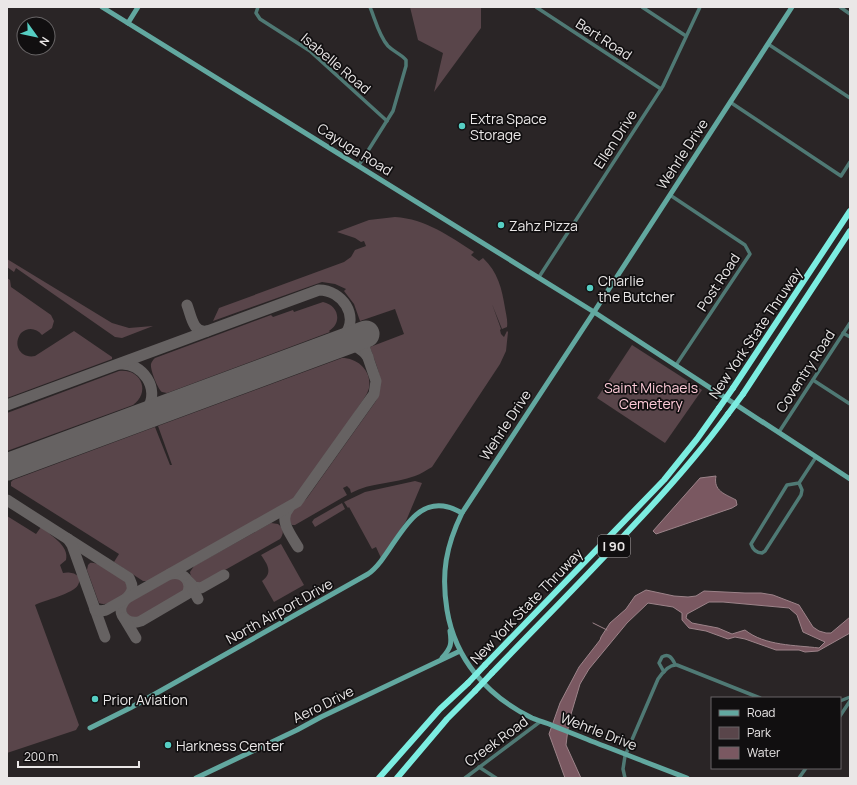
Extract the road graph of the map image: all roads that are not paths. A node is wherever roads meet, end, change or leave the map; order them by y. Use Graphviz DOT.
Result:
graph roads {
  1 [pos="102,7"];
  2 [pos="138,7"];
  3 [pos="258,7"];
  4 [pos="370,7"];
  5 [pos="536,7"];
  6 [pos="642,7"];
  7 [pos="700,7"];
  8 [pos="792,7"];
  9 [pos="840,7"];
  10 [pos="850,14"];
  11 [pos="128,23"];
  12 [pos="686,36"];
  13 [pos="768,44"];
  14 [pos="661,89"];
  15 [pos="850,98"];
  16 [pos="730,102"];
  17 [pos="387,121"];
  18 [pos="850,162"];
  19 [pos="359,165"];
  20 [pos="670,195"];
  21 [pos="850,211"];
  22 [pos="850,231"];
  23 [pos="539,277"];
  24 [pos="594,312"];
  25 [pos="850,323"];
  26 [pos="843,332"];
  27 [pos="850,337"];
  28 [pos="676,365"];
  29 [pos="813,380"];
  30 [pos="850,404"];
  31 [pos="779,432"];
  32 [pos="816,457"];
  33 [pos="850,479"];
  34 [pos="799,483"];
  35 [pos="462,513"];
  36 [pos="450,622"];
  37 [pos="460,651"];
  38 [pos="440,660"];
  39 [pos="675,664"];
  40 [pos="664,672"];
  41 [pos="758,697"];
  42 [pos="850,701"];
  43 [pos="841,714"];
  44 [pos="541,721"];
  45 [pos="90,728"];
  46 [pos="626,754"];
  47 [pos="479,768"];
  48 [pos="805,769"];
  49 [pos="196,778"];
  50 [pos="379,778"];
  51 [pos="397,778"];
  52 [pos="465,778"];
  53 [pos="496,778"];
  54 [pos="625,778"];
  55 [pos="687,778"];
  56 [pos="799,778"];
  1 -- 11 [label="street, Cayuga Road"];
  2 -- 11 [label="street"];
  3 -- 17 [label="street, Isabelle Road"];
  4 -- 17 [label="street"];
  5 -- 14 [label="street, Bert Road"];
  6 -- 12 [label="street"];
  7 -- 12 [label="street, Ellen Drive"];
  8 -- 13 [label="street, Wehrle Drive"];
  9 -- 10 [label="street"];
  11 -- 19 [label="street, Cayuga Road"];
  12 -- 14 [label="street, Ellen Drive"];
  13 -- 15 [label="street"];
  13 -- 16 [label="street, Wehrle Drive"];
  14 -- 23 [label="street, Ellen Drive"];
  16 -- 18 [label="street"];
  16 -- 20 [label="street, Wehrle Drive"];
  17 -- 19 [label="street"];
  19 -- 23 [label="street, Cayuga Road"];
  20 -- 24 [label="street, Wehrle Drive"];
  20 -- 28 [label="street, Post Road"];
  21 -- 50 [label="highway, New York State Thruway / I 90, bridge"];
  22 -- 51 [label="highway, New York State Thruway / I 90, bridge"];
  23 -- 24 [label="street, Cayuga Road"];
  24 -- 28 [label="street, Cayuga Road"];
  24 -- 35 [label="street, Wehrle Drive"];
  25 -- 26 [label="street, Coventry Road"];
  26 -- 27 [label="street"];
  26 -- 29 [label="street, Coventry Road"];
  28 -- 31 [label="street, Cayuga Road"];
  29 -- 30 [label="street"];
  29 -- 31 [label="street, Coventry Road"];
  31 -- 32 [label="street, Cayuga Road"];
  32 -- 33 [label="street, Cayuga Road"];
  32 -- 34 [label="street"];
  34 -- 34 [label="street"];
  35 -- 36 [label="street, Wehrle Drive"];
  35 -- 45 [label="street, North Airport Drive"];
  36 -- 37 [label="street, Wehrle Drive"];
  36 -- 38 [label="street"];
  37 -- 38 [label="street, Aero Drive"];
  37 -- 44 [label="street, Wehrle Drive"];
  38 -- 49 [label="street, Aero Drive"];
  39 -- 40 [label="street"];
  39 -- 40 [label="street"];
  39 -- 41 [label="street"];
  40 -- 46 [label="street"];
  42 -- 43 [label="street"];
  44 -- 46 [label="street, Wehrle Drive"];
  44 -- 47 [label="street, Creek Road"];
  46 -- 54 [label="street"];
  46 -- 55 [label="street, Wehrle Drive"];
  47 -- 52 [label="street, Creek Road"];
  47 -- 53 [label="street"];
  48 -- 56 [label="street"];
}
